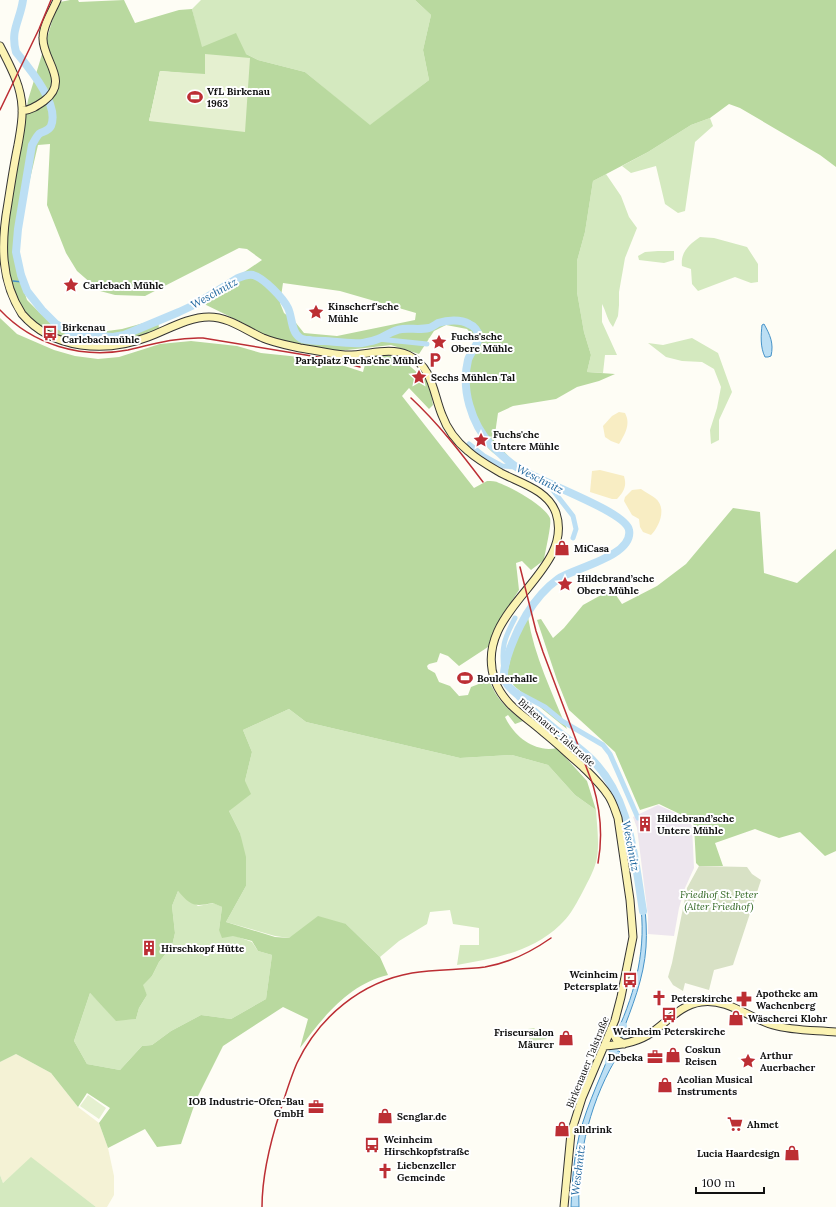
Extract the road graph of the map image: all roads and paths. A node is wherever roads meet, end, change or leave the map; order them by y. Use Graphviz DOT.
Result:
graph roads {
  1 [pos="57,0"];
  2 [pos="0,46"];
  3 [pos="40,103"];
  4 [pos="22,108"];
  5 [pos="612,1031"];
  6 [pos="836,1032"];
  7 [pos="625,1044"];
  8 [pos="605,1046"];
  9 [pos="564,1207"];
  1 -- 3 [label="main road"];
  2 -- 4 [label="main road, Birkenauer Talstraße"];
  3 -- 4 [label="main road"];
  3 -- 4 [label="main road"];
  4 -- 5 [label="main road, Birkenauer Talstraße"];
  5 -- 7 [label="main road"];
  5 -- 8 [label="main road, Birkenauer Talstraße"];
  6 -- 7 [label="main road"];
  7 -- 8 [label="main road"];
  8 -- 9 [label="main road, Birkenauer Talstraße"];
}
